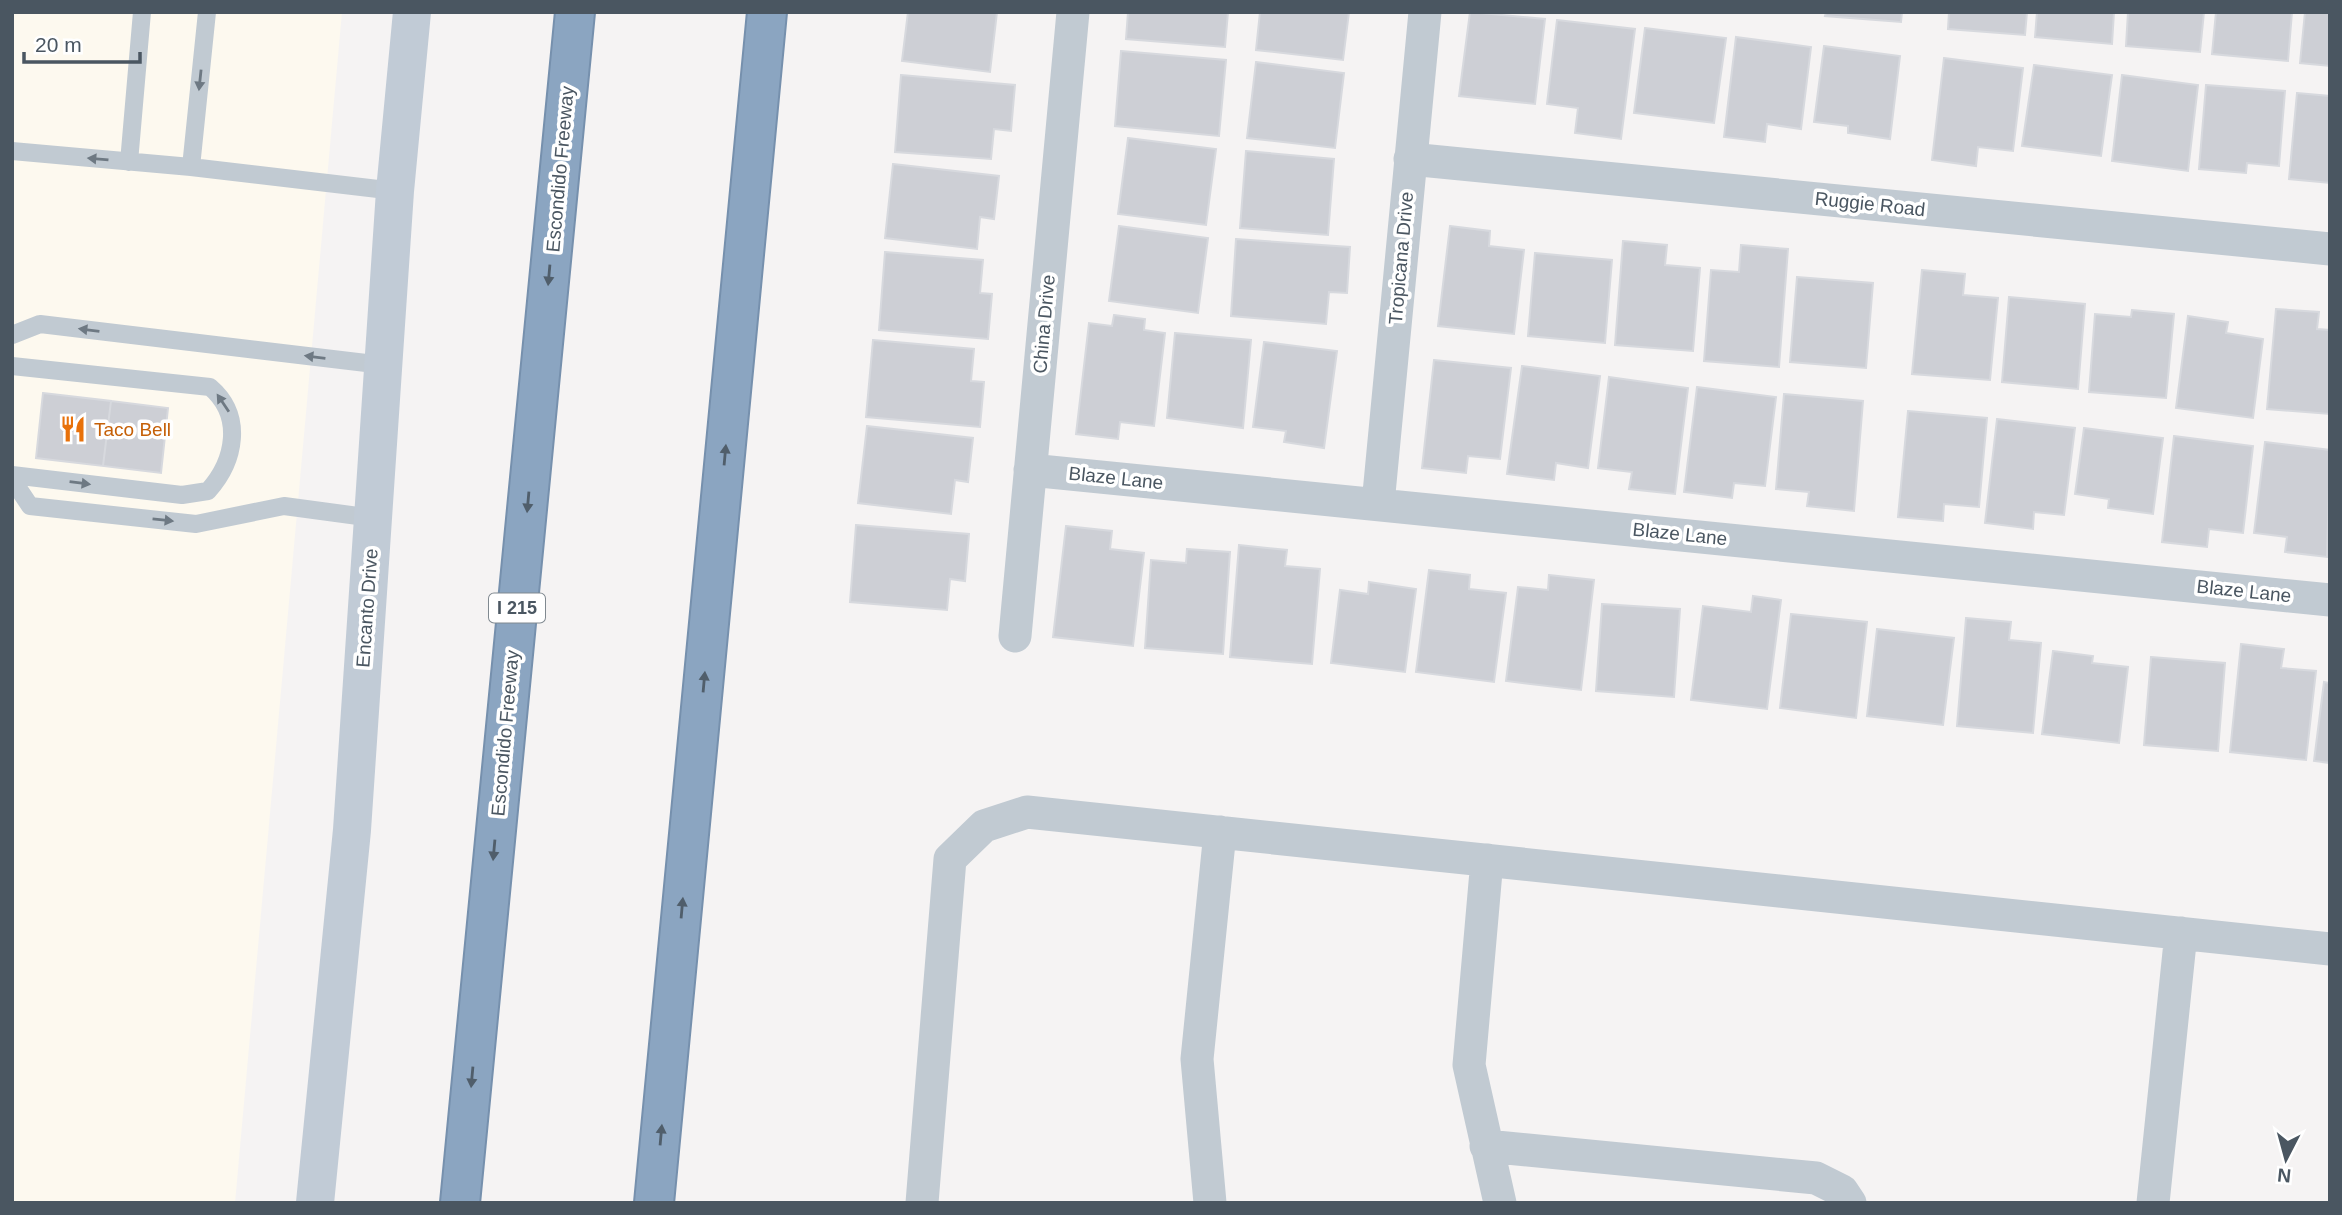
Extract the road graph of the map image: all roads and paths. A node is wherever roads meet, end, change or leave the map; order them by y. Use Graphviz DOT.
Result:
graph roads {
  1 [pos="142,12"];
  2 [pos="207,12"];
  3 [pos="412,12"];
  4 [pos="575,12"];
  5 [pos="767,12"];
  6 [pos="1073,12"];
  7 [pos="1425,12"];
  8 [pos="12,152"];
  9 [pos="1410,159"];
  10 [pos="129,162"];
  11 [pos="191,167"];
  12 [pos="395,191"];
  13 [pos="2330,249"];
  14 [pos="12,335"];
  15 [pos="383,365"];
  16 [pos="12,366"];
  17 [pos="1030,470"];
  18 [pos="12,477"];
  19 [pos="1378,504"];
  20 [pos="373,518"];
  21 [pos="2330,600"];
  22 [pos="1015,636"];
  23 [pos="1220,832"];
  24 [pos="1487,860"];
  25 [pos="2181,933"];
  26 [pos="2330,949"];
  27 [pos="1486,1146"];
  28 [pos="316,1203"];
  29 [pos="460,1203"];
  30 [pos="654,1203"];
  31 [pos="922,1203"];
  32 [pos="1210,1203"];
  33 [pos="1500,1203"];
  34 [pos="1850,1203"];
  35 [pos="2153,1203"];
  1 -- 10 [label="lane"];
  2 -- 11 [label="lane, one-way"];
  3 -- 12 [label="main road, Encanto Drive"];
  4 -- 29 [label="highway, Escondido Freeway / I 215, one-way"];
  30 -- 5 [label="highway, one-way"];
  6 -- 17 [label="street, China Drive"];
  7 -- 9 [label="street, Tropicana Drive"];
  10 -- 8 [label="lane, one-way"];
  9 -- 13 [label="street, Ruggie Road"];
  9 -- 19 [label="street, Tropicana Drive"];
  10 -- 11 [label="lane"];
  11 -- 12 [label="lane"];
  12 -- 15 [label="main road, Encanto Drive"];
  15 -- 14 [label="lane, one-way"];
  15 -- 20 [label="main road, Encanto Drive"];
  18 -- 16 [label="lane, one-way"];
  17 -- 19 [label="street, Blaze Lane"];
  17 -- 22 [label="street, China Drive"];
  18 -- 20 [label="lane, one-way"];
  19 -- 21 [label="street, Blaze Lane"];
  20 -- 28 [label="main road, Encanto Drive"];
  23 -- 24 [label="street"];
  23 -- 31 [label="street"];
  23 -- 32 [label="street"];
  24 -- 25 [label="street"];
  24 -- 27 [label="street"];
  25 -- 26 [label="street"];
  25 -- 35 [label="street"];
  27 -- 33 [label="street"];
  27 -- 34 [label="street"];
}
